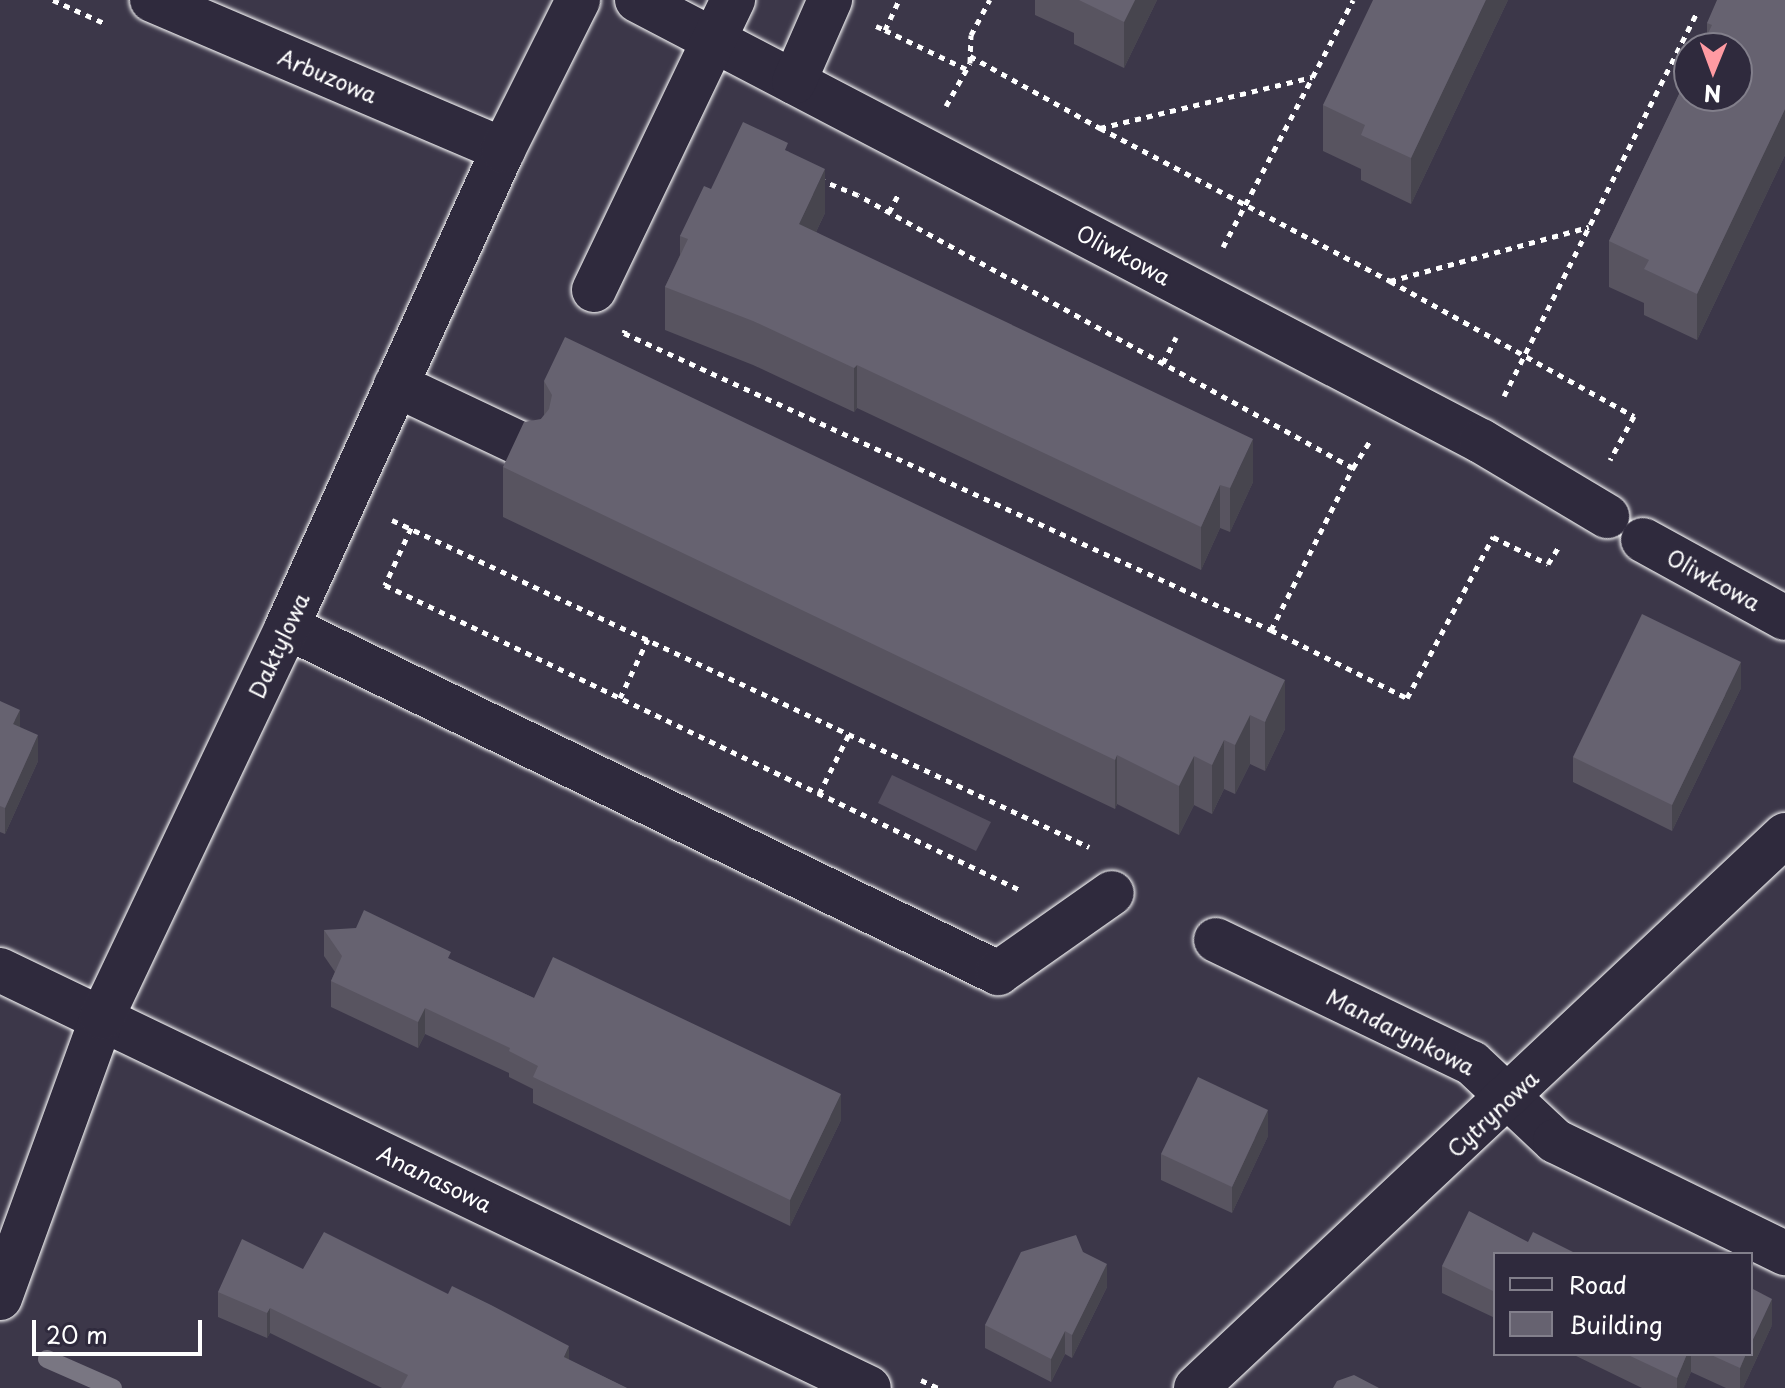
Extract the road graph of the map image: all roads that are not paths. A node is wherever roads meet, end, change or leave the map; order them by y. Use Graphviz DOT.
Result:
graph roads {
  1 [pos="152,0"];
  2 [pos="578,0"];
  3 [pos="637,0"];
  4 [pos="733,0"];
  5 [pos="830,0"];
  6 [pos="716,41"];
  7 [pos="794,82"];
  8 [pos="503,150"];
  9 [pos="594,290"];
  10 [pos="396,385"];
  11 [pos="527,447"];
  12 [pos="1607,516"];
  13 [pos="1643,540"];
  14 [pos="1785,618"];
  15 [pos="287,627"];
  16 [pos="1785,835"];
  17 [pos="1112,893"];
  18 [pos="1216,940"];
  19 [pos="0,970"];
  20 [pos="102,1017"];
  21 [pos="1510,1096"];
  22 [pos="1785,1253"];
  23 [pos="0,1298"];
  24 [pos="869,1388"];
  25 [pos="1196,1388"];
  1 -- 8 [label="street, Arbuzowa"];
  2 -- 8 [label="street, Daktylowa"];
  3 -- 6 [label="street, Oliwkowa"];
  4 -- 6 [label="street"];
  5 -- 7 [label="street"];
  6 -- 7 [label="street, Oliwkowa"];
  6 -- 9 [label="street"];
  7 -- 12 [label="street, Oliwkowa"];
  8 -- 10 [label="street, Daktylowa"];
  10 -- 11 [label="street"];
  10 -- 15 [label="street, Daktylowa"];
  13 -- 14 [label="street, Oliwkowa"];
  15 -- 17 [label="street"];
  15 -- 20 [label="street, Daktylowa"];
  16 -- 21 [label="street, Cytrynowa"];
  18 -- 21 [label="street, Mandarynkowa"];
  19 -- 20 [label="street, Ananasowa"];
  20 -- 23 [label="street, Daktylowa"];
  20 -- 24 [label="street, Ananasowa"];
  21 -- 22 [label="street, Mandarynkowa"];
  21 -- 25 [label="street, Cytrynowa"];
}
